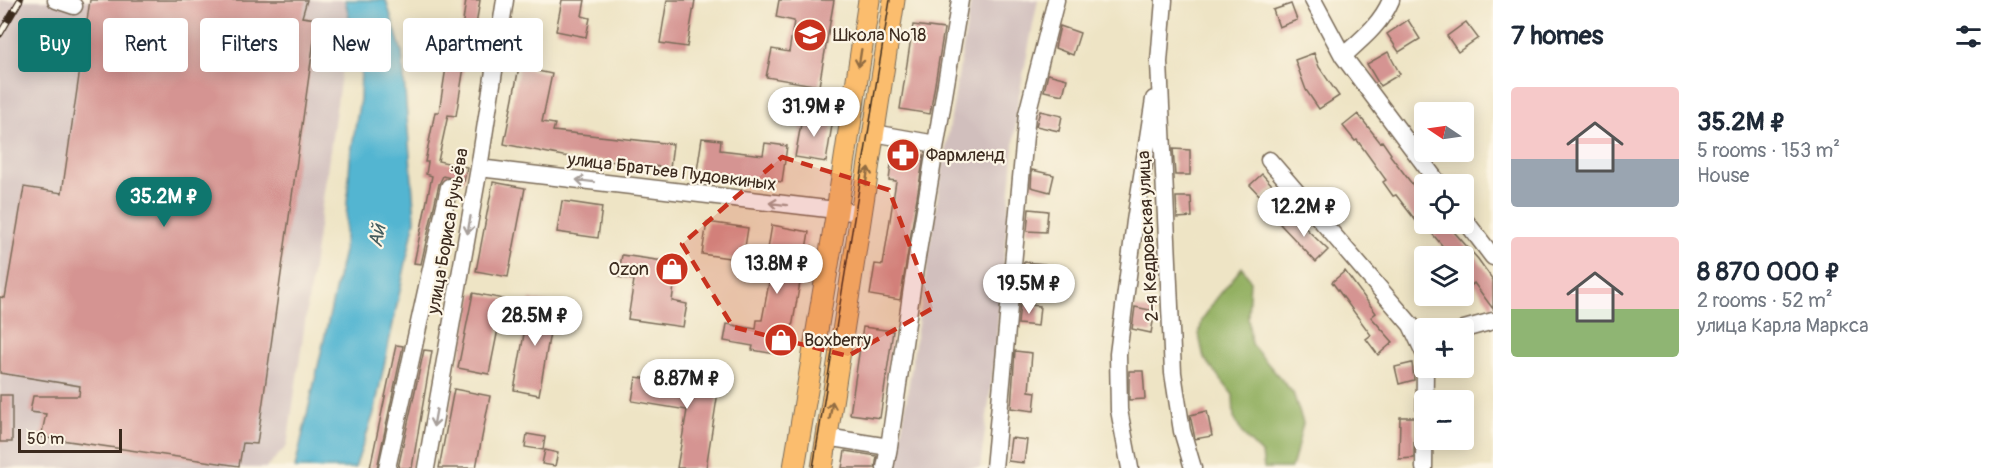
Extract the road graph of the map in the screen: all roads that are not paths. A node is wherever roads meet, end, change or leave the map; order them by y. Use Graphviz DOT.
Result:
graph roads {
  1 [pos="56,0"];
  2 [pos="505,0"];
  3 [pos="869,0"];
  4 [pos="894,0"];
  5 [pos="960,0"];
  6 [pos="1056,0"];
  7 [pos="1164,0"];
  8 [pos="1313,0"];
  9 [pos="1391,0"];
  10 [pos="74,6"];
  11 [pos="1343,57"];
  12 [pos="1160,62"];
  13 [pos="874,134"];
  14 [pos="936,144"];
  15 [pos="1269,160"];
  16 [pos="479,168"];
  17 [pos="1431,174"];
  18 [pos="449,187"];
  19 [pos="837,211"];
  20 [pos="861,213"];
  21 [pos="1474,232"];
  22 [pos="1493,257"];
  23 [pos="1493,321"];
  24 [pos="1474,326"];
  25 [pos="1414,331"];
  26 [pos="1425,378"];
  27 [pos="826,437"];
  28 [pos="889,447"];
  29 [pos="387,468"];
  30 [pos="426,468"];
  31 [pos="794,468"];
  32 [pos="822,468"];
  33 [pos="885,468"];
  34 [pos="994,468"];
  35 [pos="1130,468"];
  36 [pos="1193,468"];
  37 [pos="1424,468"];
  1 -- 10 [label="street"];
  2 -- 16 [label="street, улица Бориса Ручьёва"];
  3 -- 19 [label="main road, one-way"];
  4 -- 13 [label="main road"];
  5 -- 14 [label="street"];
  6 -- 34 [label="street"];
  7 -- 12 [label="street, 2-я Кедровская улица"];
  8 -- 11 [label="street"];
  9 -- 11 [label="street"];
  11 -- 17 [label="street"];
  12 -- 35 [label="street"];
  12 -- 36 [label="street, 2-я Кедровская улица"];
  13 -- 14 [label="street"];
  20 -- 13 [label="main road, one-way"];
  14 -- 28 [label="street"];
  15 -- 25 [label="street"];
  19 -- 16 [label="street, улица Братьев Пудовкиных, one-way"];
  16 -- 30 [label="street, улица Бориса Ручьёва, one-way"];
  18 -- 29 [label="street"];
  19 -- 20 [label="street, улица Братьев Пудовкиных"];
  19 -- 31 [label="main road"];
  27 -- 20 [label="main road, one-way"];
  21 -- 22 [label="street"];
  23 -- 24 [label="street"];
  26 -- 37 [label="street"];
  27 -- 28 [label="street"];
  27 -- 32 [label="main road"];
  28 -- 33 [label="street"];
}
